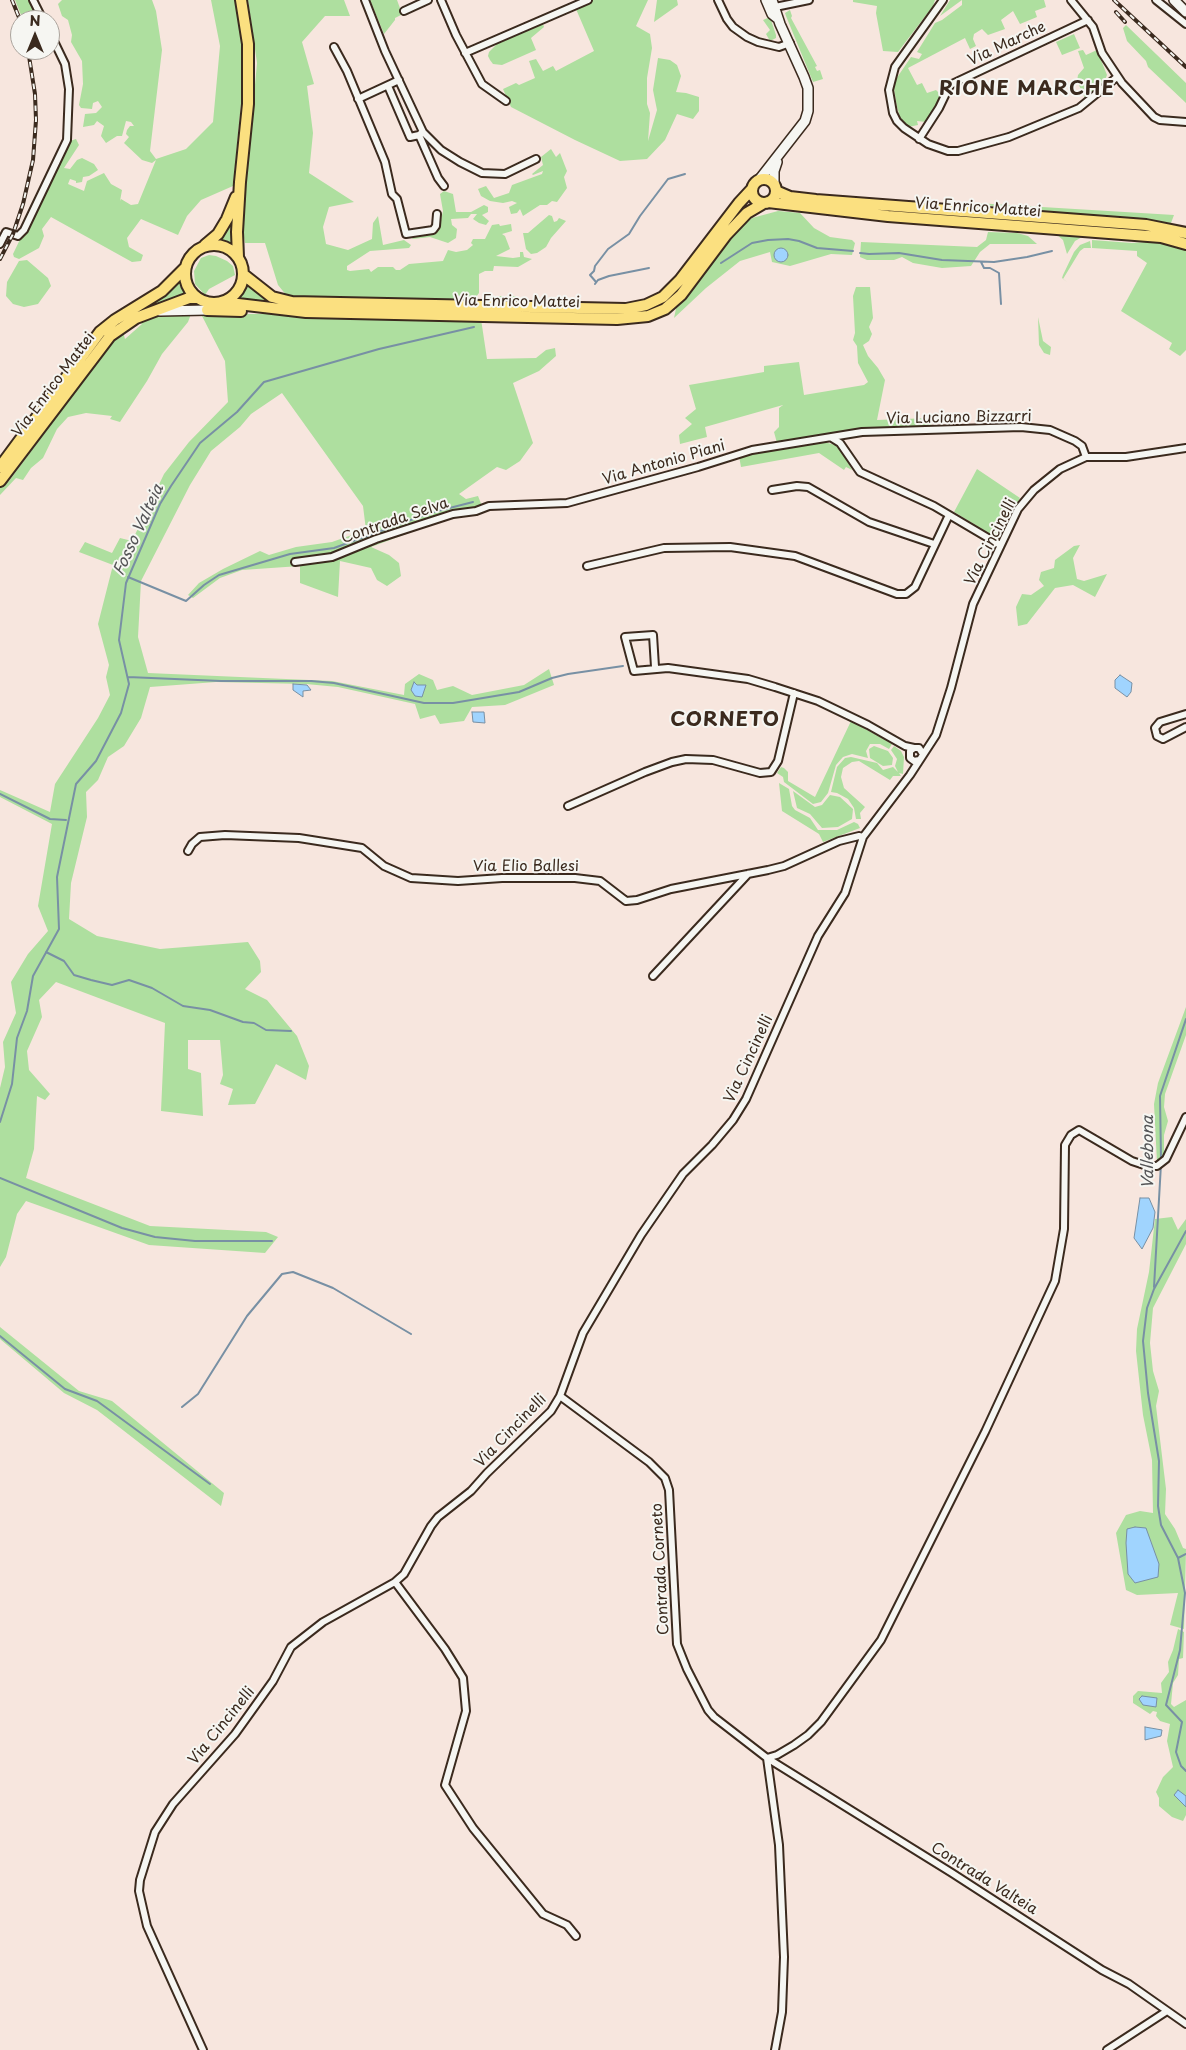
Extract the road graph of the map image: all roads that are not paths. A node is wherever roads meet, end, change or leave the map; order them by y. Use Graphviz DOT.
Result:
graph roads {
  1 [pos="241,0"];
  2 [pos="365,0"];
  3 [pos="428,0"];
  4 [pos="441,0"];
  5 [pos="588,0"];
  6 [pos="718,0"];
  7 [pos="809,0"];
  8 [pos="943,0"];
  9 [pos="1071,0"];
  10 [pos="1156,0"];
  11 [pos="1174,0"];
  12 [pos="770,2"];
  13 [pos="404,11"];
  14 [pos="1186,12"];
  15 [pos="1088,20"];
  16 [pos="1186,24"];
  17 [pos="790,43"];
  18 [pos="334,47"];
  19 [pos="60,52"];
  20 [pos="465,52"];
  21 [pos="1117,77"];
  22 [pos="399,80"];
  23 [pos="388,86"];
  24 [pos="358,99"];
  25 [pos="506,101"];
  26 [pos="1186,122"];
  27 [pos="421,134"];
  28 [pos="919,139"];
  29 [pos="779,154"];
  30 [pos="536,159"];
  31 [pos="240,182"];
  32 [pos="756,184"];
  33 [pos="444,186"];
  34 [pos="775,187"];
  35 [pos="766,203"];
  36 [pos="825,209"];
  37 [pos="437,214"];
  38 [pos="739,221"];
  39 [pos="1186,233"];
  40 [pos="0,244"];
  41 [pos="1186,244"];
  42 [pos="205,246"];
  43 [pos="241,266"];
  44 [pos="185,268"];
  45 [pos="207,303"];
  46 [pos="150,312"];
  47 [pos="306,312"];
  48 [pos="851,434"];
  49 [pos="830,437"];
  50 [pos="1186,448"];
  51 [pos="846,451"];
  52 [pos="1086,457"];
  53 [pos="0,467"];
  54 [pos="0,481"];
  55 [pos="772,490"];
  56 [pos="503,506"];
  57 [pos="949,515"];
  58 [pos="934,544"];
  59 [pos="1000,545"];
  60 [pos="295,562"];
  61 [pos="587,566"];
  62 [pos="655,668"];
  63 [pos="794,693"];
  64 [pos="1186,714"];
  65 [pos="1186,727"];
  66 [pos="936,735"];
  67 [pos="904,746"];
  68 [pos="915,748"];
  69 [pos="910,756"];
  70 [pos="921,757"];
  71 [pos="910,775"];
  72 [pos="568,806"];
  73 [pos="863,837"];
  74 [pos="188,851"];
  75 [pos="748,874"];
  76 [pos="653,976"];
  77 [pos="1186,1117"];
  78 [pos="560,1396"];
  79 [pos="395,1582"];
  80 [pos="767,1758"];
  81 [pos="576,1936"];
  82 [pos="1167,2011"];
  83 [pos="1186,2024"];
  84 [pos="204,2050"];
  85 [pos="775,2050"];
  86 [pos="1107,2050"];
  1 -- 31 [label="main road"];
  2 -- 22 [label="street"];
  3 -- 13 [label="street"];
  4 -- 20 [label="street"];
  5 -- 20 [label="street"];
  6 -- 17 [label="street"];
  7 -- 12 [label="street"];
  8 -- 28 [label="street"];
  9 -- 15 [label="street"];
  10 -- 16 [label="street"];
  11 -- 14 [label="street"];
  12 -- 17 [label="street"];
  15 -- 21 [label="street"];
  15 -- 28 [label="street, Via Marche"];
  17 -- 29 [label="street"];
  18 -- 24 [label="street"];
  19 -- 40 [label="street"];
  20 -- 25 [label="street"];
  21 -- 26 [label="street"];
  21 -- 28 [label="street"];
  22 -- 23 [label="street"];
  22 -- 27 [label="street"];
  23 -- 24 [label="street"];
  23 -- 27 [label="street"];
  24 -- 37 [label="street"];
  27 -- 30 [label="street"];
  27 -- 33 [label="street"];
  29 -- 32 [label="street"];
  29 -- 34 [label="street"];
  31 -- 42 [label="main road"];
  31 -- 43 [label="main road"];
  32 -- 34 [label="main road"];
  32 -- 35 [label="main road"];
  32 -- 43 [label="main road, Via Enrico Mattei"];
  34 -- 35 [label="main road"];
  34 -- 39 [label="main road, Via Enrico Mattei"];
  35 -- 36 [label="main road, Via Enrico Mattei"];
  35 -- 38 [label="main road, Via Enrico Mattei"];
  36 -- 38 [label="main road"];
  36 -- 41 [label="main road, Via Enrico Mattei"];
  38 -- 47 [label="main road, Via Enrico Mattei"];
  42 -- 43 [label="main road"];
  42 -- 44 [label="main road"];
  43 -- 45 [label="main road"];
  44 -- 45 [label="main road"];
  44 -- 53 [label="main road, Via Enrico Mattei"];
  45 -- 46 [label="street"];
  45 -- 46 [label="main road, Via Enrico Mattei"];
  45 -- 47 [label="main road, Via Enrico Mattei"];
  45 -- 47 [label="main road"];
  46 -- 54 [label="main road, Via Enrico Mattei"];
  48 -- 49 [label="street, Via Antonio Piani"];
  48 -- 51 [label="street"];
  48 -- 52 [label="street, Via Luciano Bizzarri"];
  49 -- 51 [label="street"];
  49 -- 56 [label="street, Via Antonio Piani"];
  50 -- 52 [label="street, Via Cincinelli"];
  51 -- 57 [label="street"];
  52 -- 59 [label="street, Via Cincinelli"];
  55 -- 58 [label="street"];
  56 -- 60 [label="street, Contrada Selva"];
  57 -- 58 [label="street"];
  57 -- 59 [label="street"];
  58 -- 61 [label="street"];
  59 -- 66 [label="street, Via Cincinelli"];
  62 -- 62 [label="street"];
  62 -- 63 [label="street"];
  63 -- 67 [label="street"];
  63 -- 72 [label="street"];
  64 -- 65 [label="street"];
  66 -- 68 [label="street"];
  66 -- 70 [label="street, Via Cincinelli"];
  67 -- 68 [label="street"];
  67 -- 69 [label="street"];
  68 -- 69 [label="street"];
  68 -- 70 [label="street"];
  69 -- 70 [label="street"];
  69 -- 71 [label="street"];
  70 -- 71 [label="street, Via Cincinelli"];
  71 -- 73 [label="street, Via Cincinelli"];
  73 -- 75 [label="street, Via Elio Ballesi"];
  73 -- 78 [label="street, Via Cincinelli"];
  74 -- 75 [label="street, Via Elio Ballesi"];
  75 -- 76 [label="street"];
  77 -- 80 [label="street"];
  78 -- 79 [label="street, Via Cincinelli"];
  78 -- 80 [label="street, Contrada Corneto"];
  79 -- 81 [label="street"];
  79 -- 84 [label="street, Via Cincinelli"];
  80 -- 82 [label="street, Contrada Valteia"];
  80 -- 85 [label="street"];
  82 -- 83 [label="street, Contrada Valteia"];
  82 -- 86 [label="street"];
}
